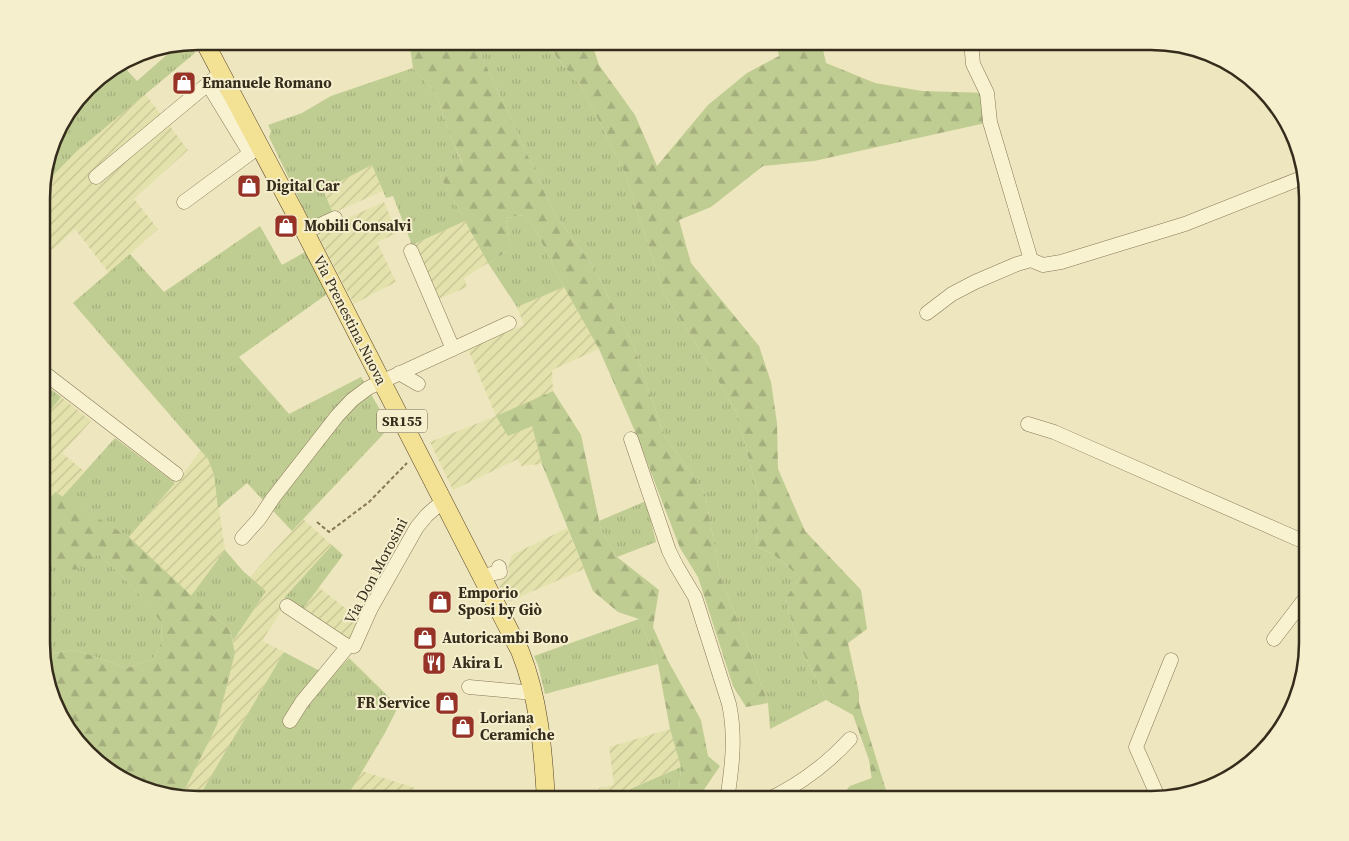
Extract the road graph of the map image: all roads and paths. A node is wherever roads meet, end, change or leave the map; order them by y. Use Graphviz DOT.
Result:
graph roads {
  1 [pos="206,50"];
  2 [pos="972,50"];
  3 [pos="214,78"];
  4 [pos="255,150"];
  5 [pos="96,176"];
  6 [pos="1298,179"];
  7 [pos="184,202"];
  8 [pos="335,218"];
  9 [pos="305,232"];
  10 [pos="411,251"];
  11 [pos="1031,260"];
  12 [pos="928,312"];
  13 [pos="509,323"];
  14 [pos="453,349"];
  15 [pos="400,373"];
  16 [pos="50,378"];
  17 [pos="382,381"];
  18 [pos="418,384"];
  19 [pos="1028,424"];
  20 [pos="631,439"];
  21 [pos="418,452"];
  22 [pos="176,474"];
  23 [pos="443,501"];
  24 [pos="317,522"];
  25 [pos="242,538"];
  26 [pos="1299,539"];
  27 [pos="501,573"];
  28 [pos="482,576"];
  29 [pos="287,606"];
  30 [pos="1299,606"];
  31 [pos="1274,639"];
  32 [pos="348,646"];
  33 [pos="1171,660"];
  34 [pos="469,687"];
  35 [pos="534,693"];
  36 [pos="290,721"];
  37 [pos="850,739"];
  38 [pos="545,791"];
  39 [pos="728,791"];
  40 [pos="785,791"];
  41 [pos="1155,791"];
  1 -- 3 [label="main road, Via Prenestina Nuova / SR155"];
  2 -- 11 [label="street"];
  3 -- 4 [label="main road, Via Prenestina Nuova / SR155"];
  3 -- 5 [label="street"];
  4 -- 7 [label="street"];
  4 -- 9 [label="main road, Via Prenestina Nuova / SR155"];
  6 -- 11 [label="street"];
  8 -- 9 [label="street"];
  9 -- 17 [label="main road, Via Prenestina Nuova / SR155"];
  10 -- 14 [label="street"];
  11 -- 12 [label="street"];
  13 -- 14 [label="street"];
  14 -- 15 [label="street"];
  15 -- 17 [label="street"];
  15 -- 18 [label="street"];
  16 -- 22 [label="street"];
  17 -- 21 [label="main road, Via Prenestina Nuova / SR155"];
  17 -- 25 [label="street"];
  19 -- 26 [label="street"];
  20 -- 39 [label="street"];
  21 -- 23 [label="main road, Via Prenestina Nuova / SR155"];
  21 -- 24 [label="path"];
  23 -- 28 [label="main road, Via Prenestina Nuova / SR155"];
  23 -- 32 [label="street, Via Don Morosini"];
  27 -- 28 [label="street"];
  28 -- 35 [label="main road, Via Prenestina Nuova / SR155"];
  29 -- 32 [label="street, Via Don Morosini"];
  30 -- 31 [label="street"];
  32 -- 36 [label="street"];
  33 -- 41 [label="street"];
  34 -- 35 [label="street"];
  35 -- 38 [label="main road, Via Prenestina Nuova / SR155"];
  37 -- 40 [label="street"];
}
